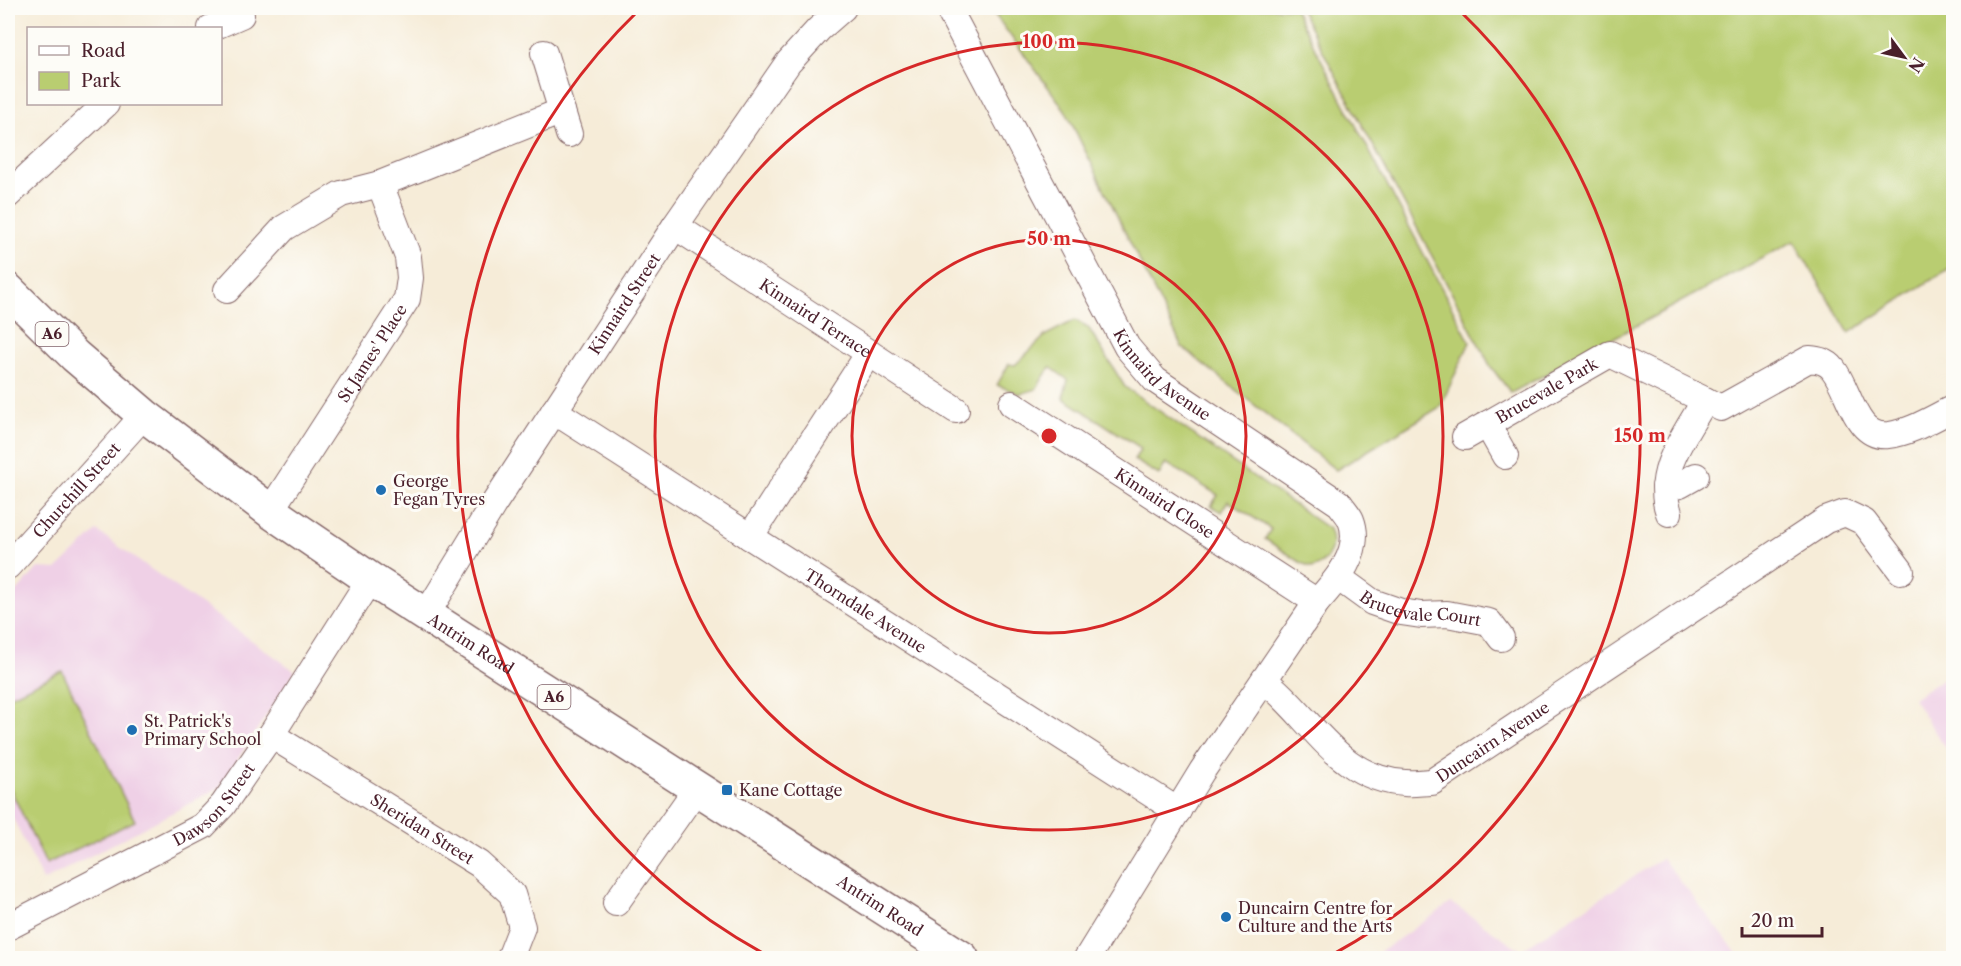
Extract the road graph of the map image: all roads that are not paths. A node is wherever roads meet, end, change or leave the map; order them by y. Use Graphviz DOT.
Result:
graph roads {
  1 [pos="843,8"];
  2 [pos="948,8"];
  3 [pos="241,15"];
  4 [pos="213,27"];
  5 [pos="544,53"];
  6 [pos="105,105"];
  7 [pos="380,184"];
  8 [pos="8,195"];
  9 [pos="675,225"];
  10 [pos="8,290"];
  11 [pos="227,290"];
  12 [pos="870,353"];
  13 [pos="1706,400"];
  14 [pos="1012,404"];
  15 [pos="1953,408"];
  16 [pos="956,410"];
  17 [pos="554,411"];
  18 [pos="144,415"];
  19 [pos="1505,456"];
  20 [pos="1696,476"];
  21 [pos="1665,487"];
  22 [pos="270,510"];
  23 [pos="1669,513"];
  24 [pos="750,537"];
  25 [pos="8,566"];
  26 [pos="1901,571"];
  27 [pos="1339,578"];
  28 [pos="370,579"];
  29 [pos="1317,602"];
  30 [pos="426,615"];
  31 [pos="1502,638"];
  32 [pos="1264,680"];
  33 [pos="271,735"];
  34 [pos="697,788"];
  35 [pos="1178,811"];
  36 [pos="616,903"];
  37 [pos="8,927"];
  38 [pos="510,958"];
  39 [pos="962,958"];
  40 [pos="1087,958"];
  1 -- 9 [label="street, Kinnaird Street"];
  2 -- 27 [label="street, Kinnaird Avenue"];
  3 -- 4 [label="street"];
  5 -- 7 [label="street"];
  6 -- 8 [label="street"];
  7 -- 11 [label="street"];
  7 -- 22 [label="street, St James' Place"];
  9 -- 12 [label="street, Kinnaird Terrace"];
  9 -- 17 [label="street, Kinnaird Street"];
  10 -- 18 [label="main road, Antrim Road / A6"];
  12 -- 16 [label="street, Kinnaird Terrace"];
  12 -- 24 [label="street"];
  13 -- 15 [label="street, Brucevale Park"];
  13 -- 19 [label="street, Brucevale Park"];
  13 -- 21 [label="street"];
  14 -- 29 [label="street, Kinnaird Close"];
  17 -- 24 [label="street, Thorndale Avenue"];
  17 -- 30 [label="street, Kinnaird Street"];
  18 -- 22 [label="main road, Antrim Road / A6"];
  18 -- 25 [label="street, Churchill Street"];
  20 -- 21 [label="street"];
  21 -- 23 [label="street"];
  22 -- 28 [label="main road, Antrim Road / A6"];
  24 -- 35 [label="street, Thorndale Avenue"];
  26 -- 32 [label="street, Duncairn Avenue"];
  27 -- 29 [label="street, Kinnaird Avenue"];
  27 -- 31 [label="street, Brucevale Court"];
  28 -- 30 [label="main road, Antrim Road / A6"];
  28 -- 33 [label="street, Dawson Street"];
  29 -- 32 [label="street, Kinnaird Avenue"];
  30 -- 34 [label="main road, Antrim Road / A6"];
  32 -- 35 [label="street"];
  33 -- 37 [label="street, Dawson Street"];
  33 -- 38 [label="street, Sheridan Street"];
  34 -- 36 [label="street"];
  34 -- 39 [label="main road, Antrim Road / A6"];
  35 -- 40 [label="street"];
}
